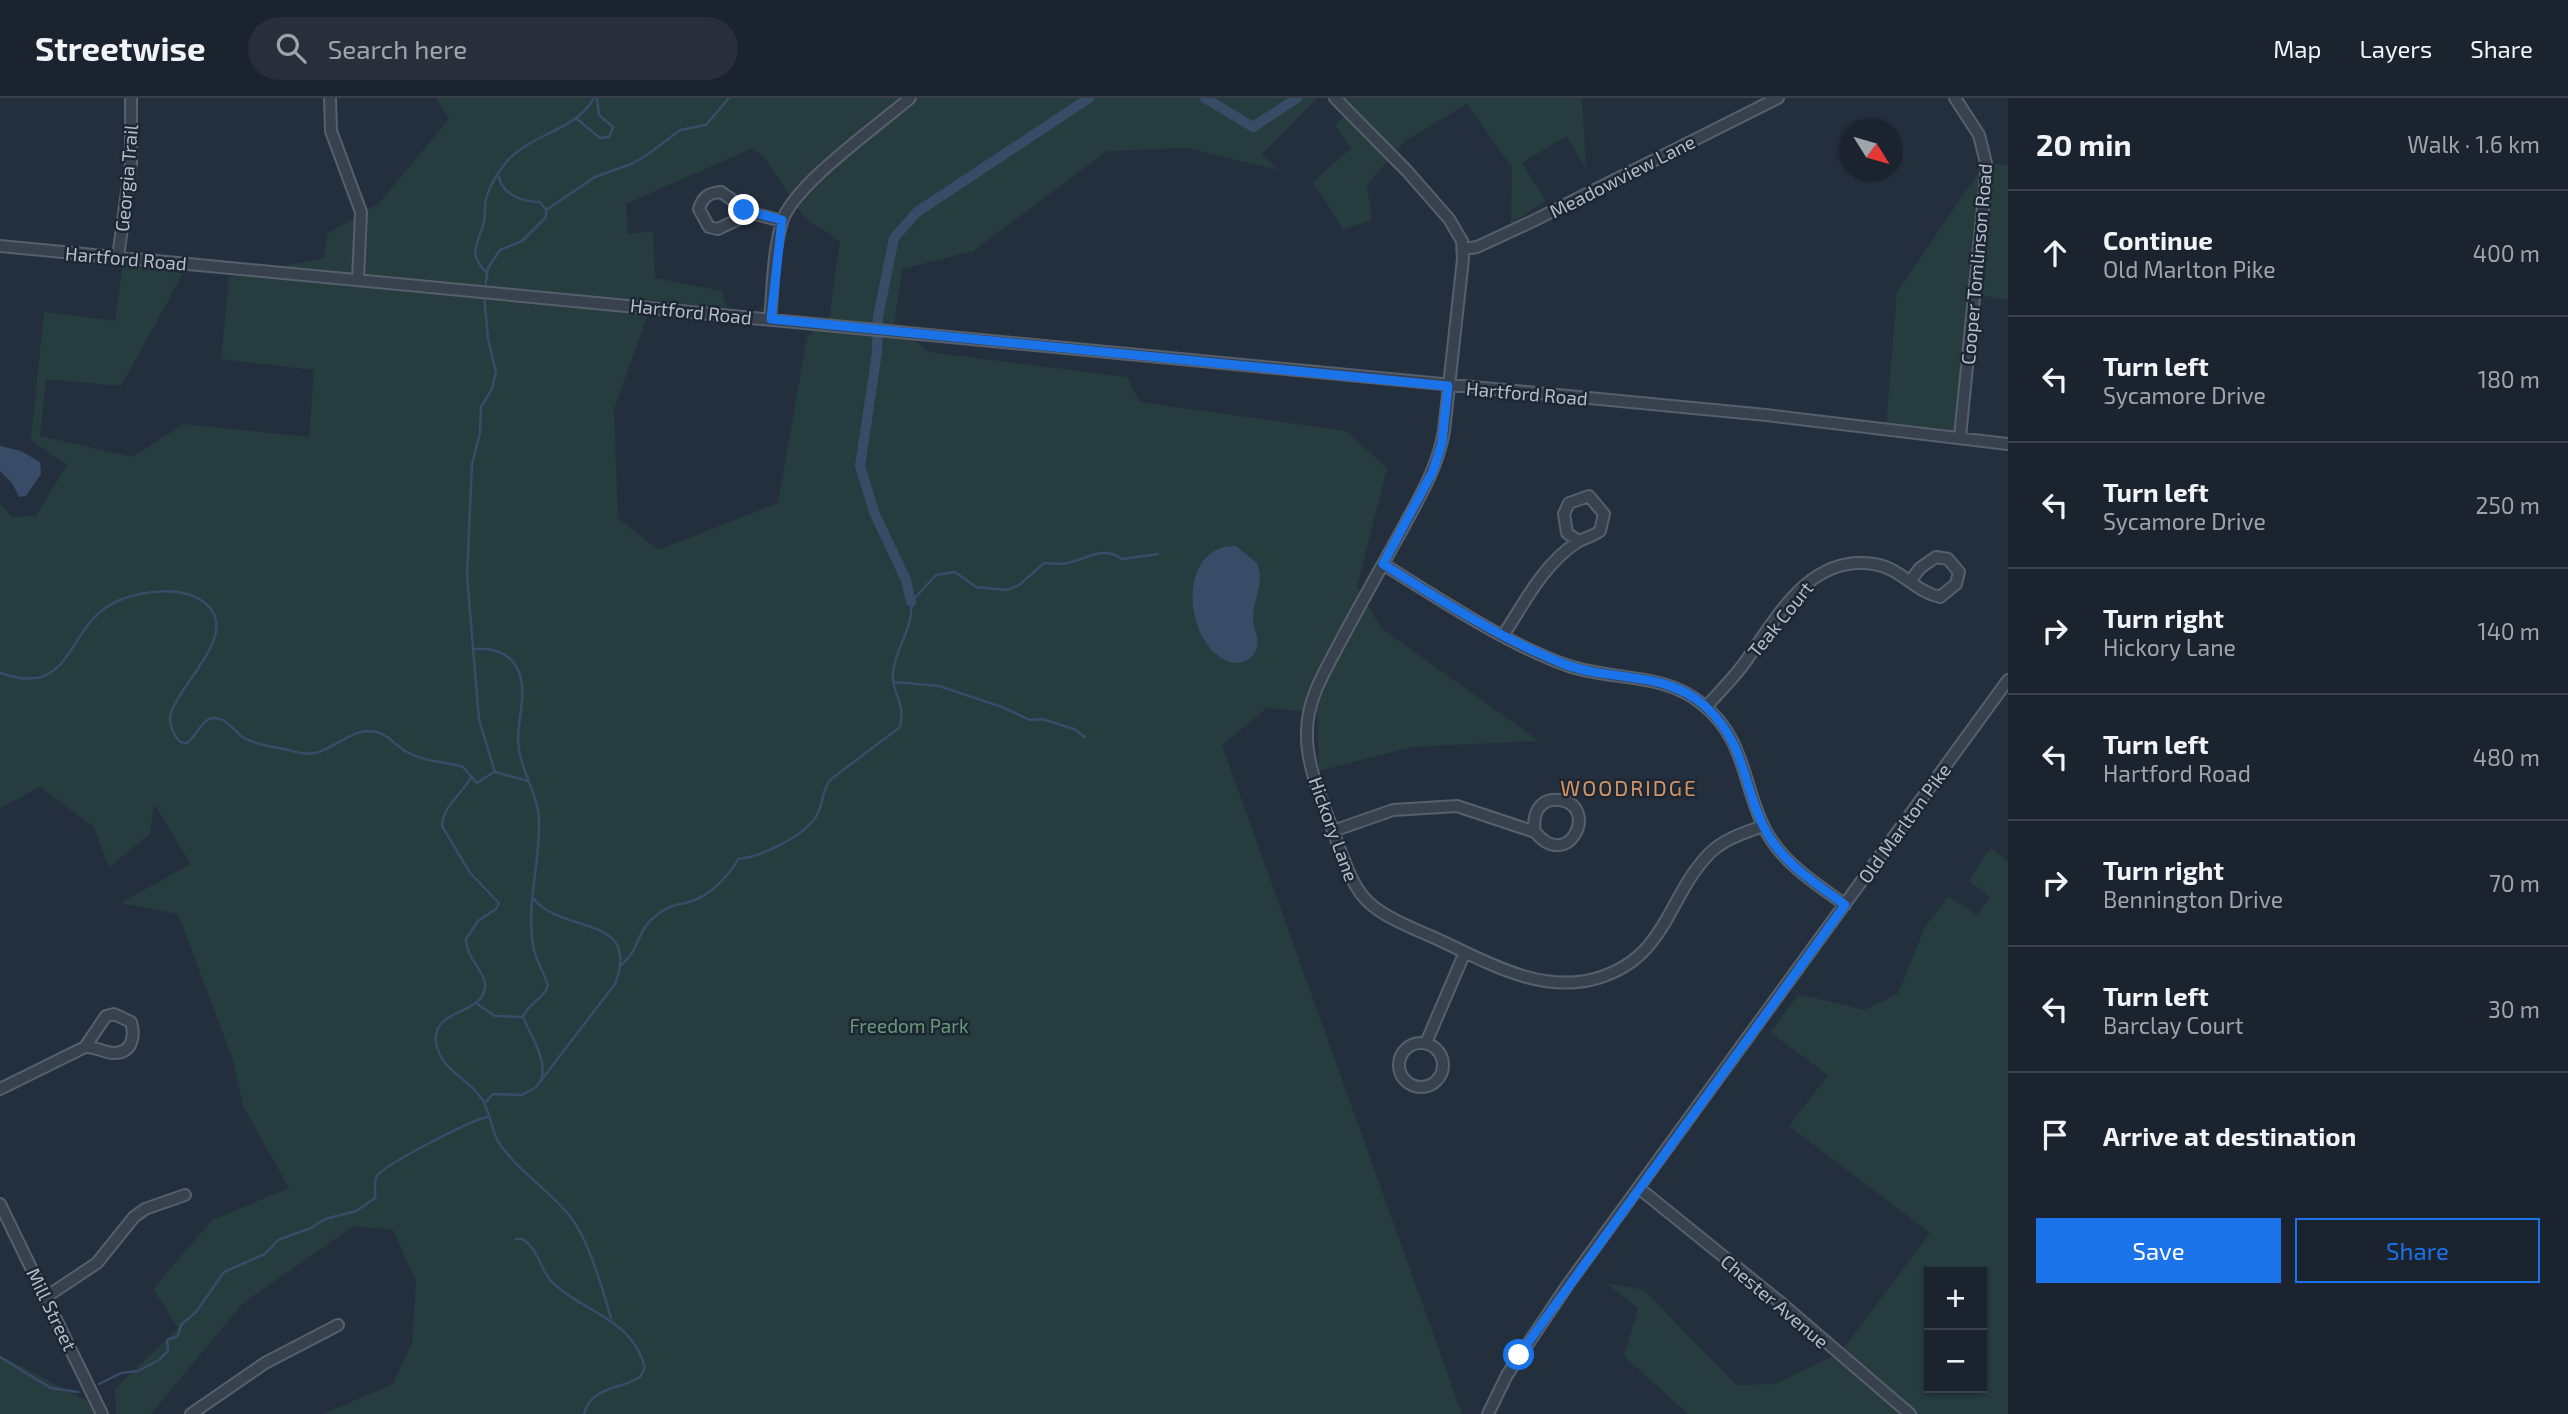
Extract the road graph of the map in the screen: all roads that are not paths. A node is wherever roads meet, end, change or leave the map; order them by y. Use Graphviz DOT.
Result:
graph roads {
  1 [pos="131,98"];
  2 [pos="330,98"];
  3 [pos="910,98"];
  4 [pos="1335,98"];
  5 [pos="1778,98"];
  6 [pos="1955,98"];
  7 [pos="751,213"];
  8 [pos="782,220"];
  9 [pos="0,246"];
  10 [pos="1464,249"];
  11 [pos="118,257"];
  12 [pos="358,280"];
  13 [pos="771,319"];
  14 [pos="1448,386"];
  15 [pos="1960,437"];
  16 [pos="2008,444"];
  17 [pos="1578,541"];
  18 [pos="1383,564"];
  19 [pos="1911,580"];
  20 [pos="1504,634"];
  21 [pos="2008,680"];
  22 [pos="1706,707"];
  23 [pos="1763,826"];
  24 [pos="1333,831"];
  25 [pos="1535,832"];
  26 [pos="1845,905"];
  27 [pos="1465,952"];
  28 [pos="1426,1043"];
  29 [pos="85,1047"];
  30 [pos="0,1088"];
  31 [pos="1640,1189"];
  32 [pos="185,1195"];
  33 [pos="0,1204"];
  34 [pos="46,1297"];
  35 [pos="338,1325"];
  36 [pos="102,1414"];
  37 [pos="191,1414"];
  38 [pos="1488,1414"];
  39 [pos="1910,1414"];
  1 -- 11 [label="street, Georgia Trail"];
  2 -- 12 [label="street"];
  3 -- 8 [label="street"];
  4 -- 10 [label="street"];
  5 -- 10 [label="street, Meadowview Lane"];
  6 -- 15 [label="street, Cooper Tomlinson Road"];
  7 -- 7 [label="street"];
  7 -- 8 [label="street"];
  8 -- 13 [label="street"];
  9 -- 11 [label="street, Hartford Road"];
  10 -- 14 [label="street"];
  11 -- 12 [label="street, Hartford Road"];
  12 -- 13 [label="street, Hartford Road"];
  13 -- 14 [label="street, Hartford Road"];
  14 -- 15 [label="street, Hartford Road"];
  14 -- 18 [label="street, Hickory Lane"];
  15 -- 16 [label="street, Hartford Road"];
  17 -- 17 [label="street"];
  17 -- 20 [label="street"];
  18 -- 20 [label="street"];
  18 -- 24 [label="street, Hickory Lane"];
  19 -- 19 [label="street, Teak Court"];
  19 -- 22 [label="street, Teak Court"];
  20 -- 22 [label="street"];
  21 -- 26 [label="street, Old Marlton Pike"];
  22 -- 23 [label="street"];
  23 -- 26 [label="street"];
  23 -- 27 [label="street, Hickory Lane"];
  24 -- 25 [label="street"];
  24 -- 27 [label="street, Hickory Lane"];
  25 -- 25 [label="street"];
  26 -- 31 [label="street, Old Marlton Pike"];
  27 -- 28 [label="street"];
  28 -- 28 [label="street"];
  29 -- 29 [label="street"];
  29 -- 30 [label="street"];
  31 -- 38 [label="street, Old Marlton Pike"];
  31 -- 39 [label="street, Chester Avenue"];
  32 -- 34 [label="street"];
  33 -- 34 [label="street, Mill Street"];
  34 -- 36 [label="street, Mill Street"];
  35 -- 37 [label="street"];
}
